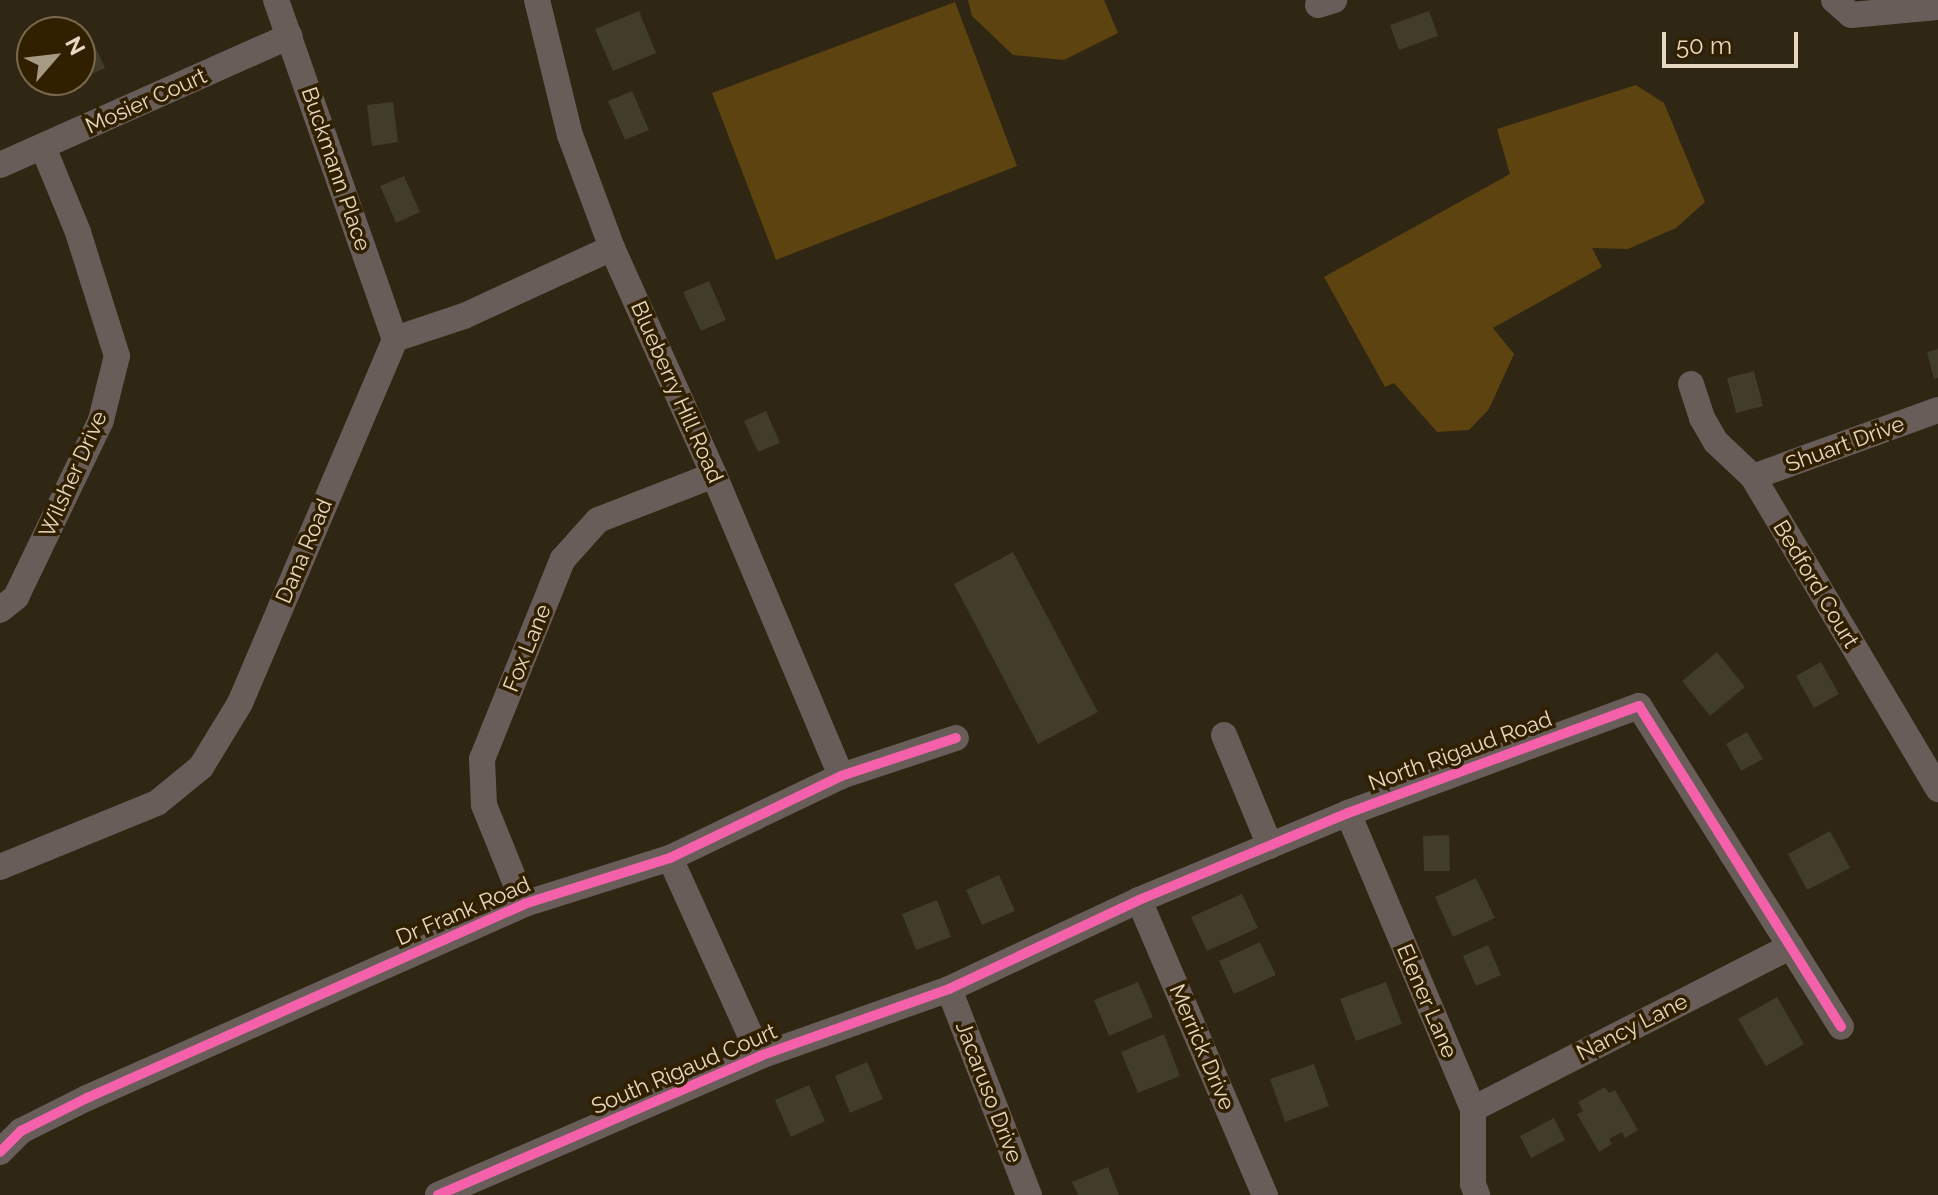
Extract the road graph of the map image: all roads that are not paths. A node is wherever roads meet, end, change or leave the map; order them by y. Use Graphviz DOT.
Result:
graph roads {
  1 [pos="276,0"];
  2 [pos="537,0"];
  3 [pos="1834,0"];
  4 [pos="1938,7"];
  5 [pos="290,36"];
  6 [pos="43,147"];
  7 [pos="0,165"];
  8 [pos="612,248"];
  9 [pos="395,339"];
  10 [pos="1691,384"];
  11 [pos="1938,410"];
  12 [pos="714,475"];
  13 [pos="1753,477"];
  14 [pos="0,610"];
  15 [pos="1224,735"];
  16 [pos="956,738"];
  17 [pos="841,776"];
  18 [pos="1938,789"];
  19 [pos="1348,813"];
  20 [pos="1270,846"];
  21 [pos="670,858"];
  22 [pos="0,867"];
  23 [pos="1139,900"];
  24 [pos="524,904"];
  25 [pos="1791,946"];
  26 [pos="949,989"];
  27 [pos="1841,1027"];
  28 [pos="760,1056"];
  29 [pos="1473,1109"];
  30 [pos="0,1152"];
  31 [pos="438,1195"];
  32 [pos="1029,1195"];
  33 [pos="1265,1195"];
  34 [pos="1477,1195"];
  1 -- 5 [label="street, Buckmann Place"];
  2 -- 8 [label="street, Blueberry Hill Road"];
  3 -- 4 [label="street"];
  5 -- 6 [label="street, Mosier Court"];
  5 -- 9 [label="street, Buckmann Place"];
  6 -- 7 [label="street, Mosier Court"];
  6 -- 14 [label="street, Wilsher Drive"];
  8 -- 9 [label="street"];
  8 -- 12 [label="street, Blueberry Hill Road"];
  9 -- 22 [label="street, Dana Road"];
  10 -- 13 [label="street, Bedford Court"];
  11 -- 13 [label="street, Shuart Drive"];
  12 -- 17 [label="street, Blueberry Hill Road"];
  12 -- 24 [label="street, Fox Lane"];
  13 -- 18 [label="street, Bedford Court"];
  15 -- 20 [label="street"];
  16 -- 17 [label="street, Dr Frank Road"];
  17 -- 21 [label="street, Dr Frank Road"];
  19 -- 20 [label="street, North Rigaud Road"];
  19 -- 25 [label="street, North Rigaud Road"];
  19 -- 29 [label="street, Elener Lane"];
  20 -- 23 [label="street, North Rigaud Road"];
  21 -- 24 [label="street, Dr Frank Road"];
  21 -- 28 [label="street"];
  23 -- 26 [label="street, North Rigaud Road"];
  23 -- 33 [label="street, Merrick Drive"];
  24 -- 30 [label="street, Dr Frank Road"];
  25 -- 27 [label="street, North Rigaud Road"];
  25 -- 29 [label="street, Nancy Lane"];
  26 -- 28 [label="street, South Rigaud Court"];
  26 -- 32 [label="street, Jacaruso Drive"];
  28 -- 31 [label="street, South Rigaud Court"];
  29 -- 34 [label="street, Elener Lane"];
}
